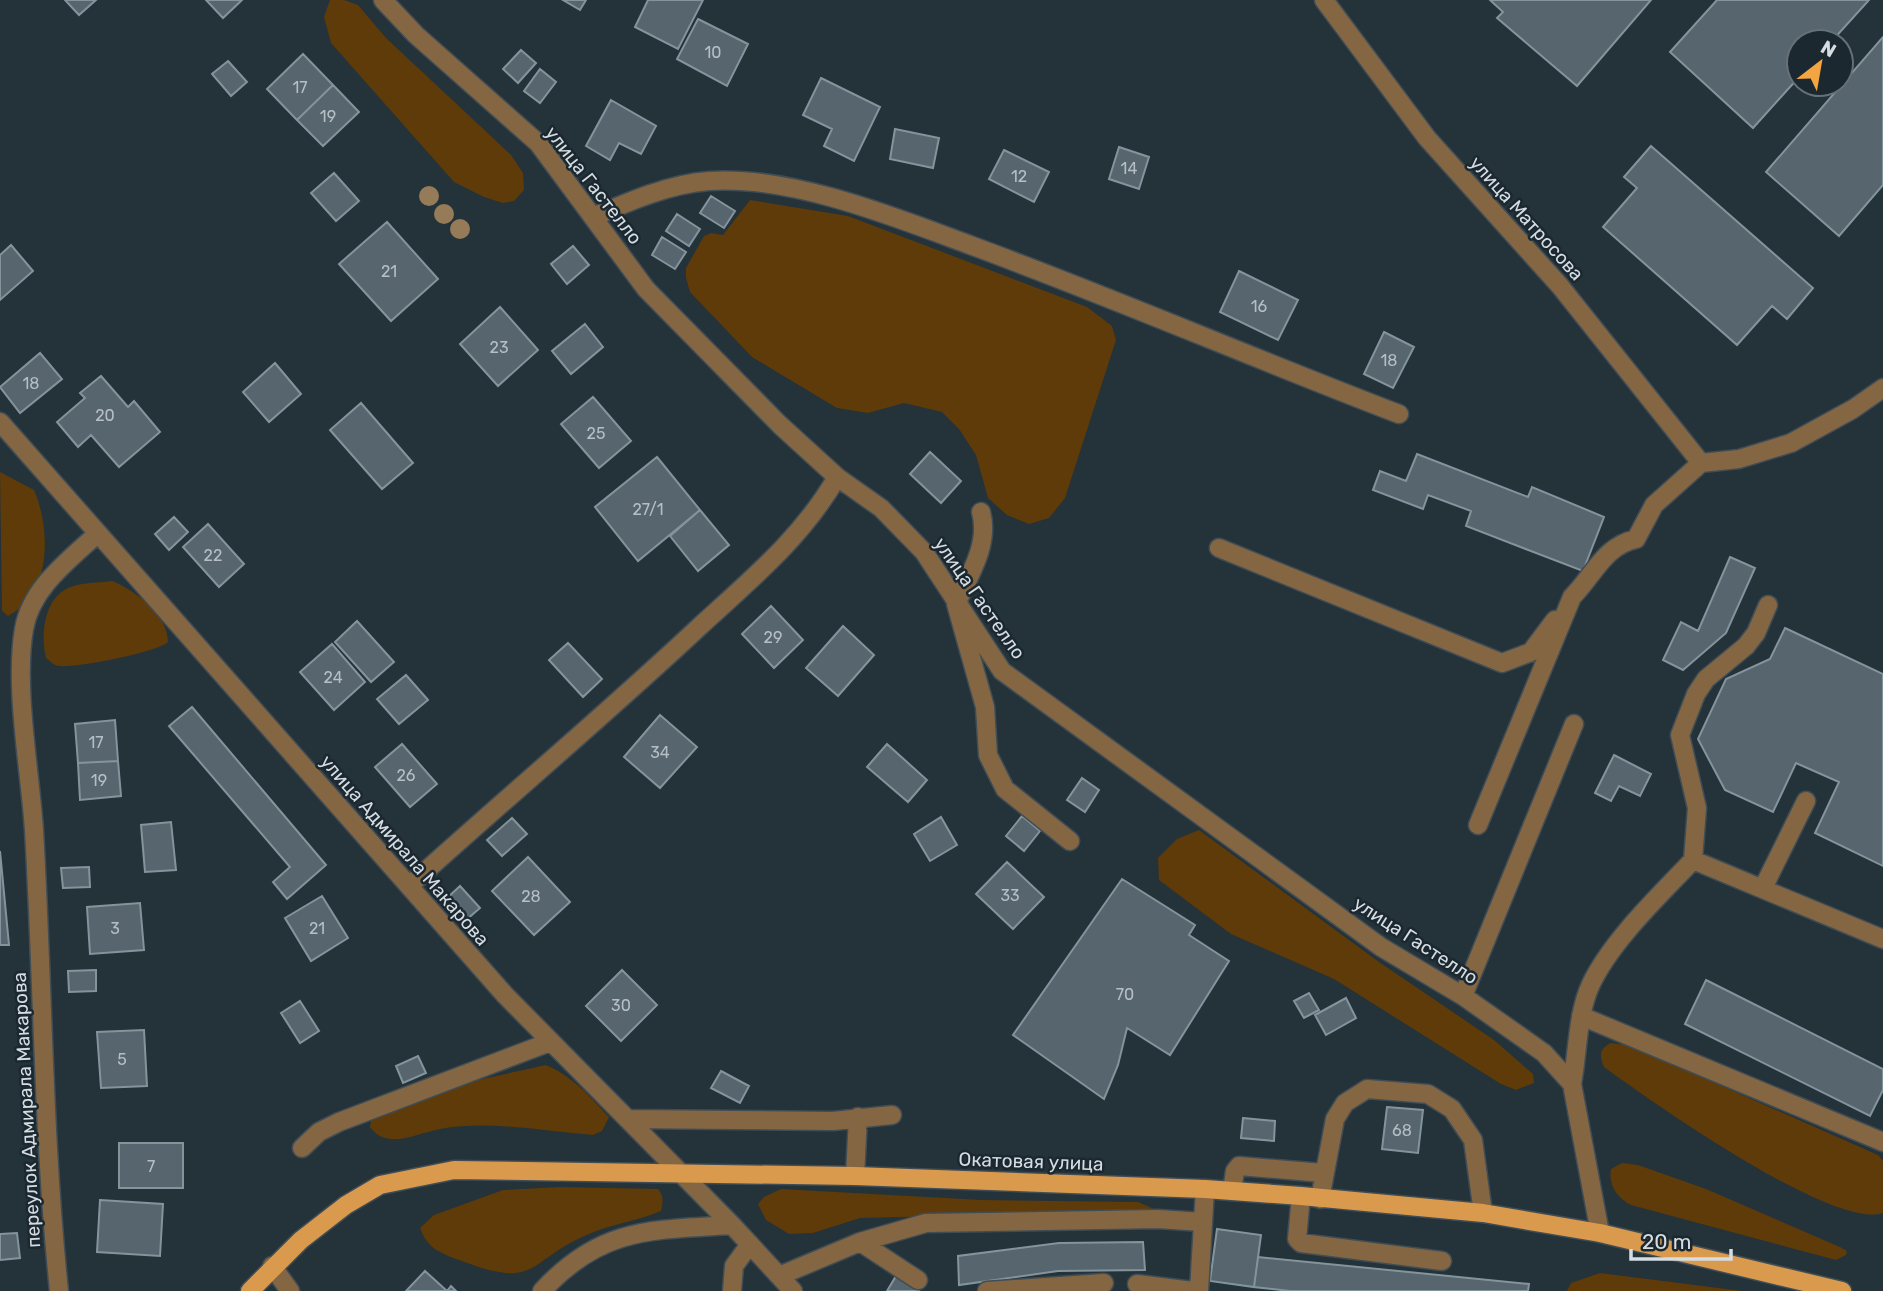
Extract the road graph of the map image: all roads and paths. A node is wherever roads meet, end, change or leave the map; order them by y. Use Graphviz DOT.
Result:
graph roads {
  1 [pos="383,0"];
  2 [pos="1324,0"];
  3 [pos="593,217"];
  4 [pos="1883,387"];
  5 [pos="1399,414"];
  6 [pos="0,422"];
  7 [pos="1701,463"];
  8 [pos="837,477"];
  9 [pos="981,512"];
  10 [pos="97,534"];
  11 [pos="1219,548"];
  12 [pos="1572,597"];
  13 [pos="956,604"];
  14 [pos="1768,605"];
  15 [pos="1574,724"];
  16 [pos="1806,801"];
  17 [pos="1478,825"];
  18 [pos="1070,841"];
  19 [pos="1693,860"];
  20 [pos="410,886"];
  21 [pos="1764,886"];
  22 [pos="1883,939"];
  23 [pos="1464,996"];
  24 [pos="1581,1016"];
  25 [pos="550,1042"];
  26 [pos="1572,1084"];
  27 [pos="892,1115"];
  28 [pos="858,1117"];
  29 [pos="627,1119"];
  30 [pos="1883,1142"];
  31 [pos="302,1148"];
  32 [pos="678,1173"];
  33 [pos="1323,1173"];
  34 [pos="855,1175"];
  35 [pos="1205,1189"];
  36 [pos="1232,1191"];
  37 [pos="1301,1196"];
  38 [pos="1320,1199"];
  39 [pos="1483,1213"];
  40 [pos="1202,1223"];
  41 [pos="732,1225"];
  42 [pos="1600,1233"];
  43 [pos="860,1242"];
  44 [pos="750,1244"];
  45 [pos="1442,1261"];
  46 [pos="272,1266"];
  47 [pos="779,1276"];
  48 [pos="918,1280"];
  49 [pos="1104,1283"];
  50 [pos="1137,1284"];
  51 [pos="59,1291"];
  52 [pos="250,1291"];
  53 [pos="290,1291"];
  54 [pos="542,1291"];
  55 [pos="732,1291"];
  56 [pos="793,1291"];
  57 [pos="987,1291"];
  58 [pos="1193,1291"];
  59 [pos="1199,1291"];
  60 [pos="1842,1291"];
  1 -- 3 [label="street, улица Гастелло"];
  2 -- 7 [label="street, улица Матросова"];
  3 -- 5 [label="street"];
  3 -- 8 [label="street, улица Гастелло"];
  4 -- 7 [label="street"];
  6 -- 10 [label="street, улица Адмирала Макарова"];
  7 -- 12 [label="street"];
  8 -- 13 [label="street, улица Гастелло"];
  8 -- 20 [label="street"];
  9 -- 13 [label="street"];
  10 -- 20 [label="street, улица Адмирала Макарова"];
  10 -- 51 [label="street, переулок Адмирала Макарова"];
  11 -- 12 [label="street"];
  12 -- 17 [label="street"];
  13 -- 18 [label="street"];
  13 -- 23 [label="street, улица Гастелло"];
  14 -- 19 [label="street"];
  15 -- 23 [label="street"];
  16 -- 21 [label="street"];
  19 -- 21 [label="street"];
  19 -- 24 [label="street"];
  20 -- 25 [label="street, улица Адмирала Макарова"];
  21 -- 22 [label="street"];
  23 -- 26 [label="street, улица Гастелло"];
  24 -- 26 [label="street"];
  24 -- 30 [label="street"];
  25 -- 29 [label="street, улица Адмирала Макарова"];
  25 -- 31 [label="street"];
  26 -- 42 [label="street"];
  27 -- 28 [label="street"];
  28 -- 29 [label="street"];
  28 -- 34 [label="street"];
  29 -- 32 [label="street, улица Адмирала Макарова"];
  32 -- 34 [label="main road, Окатовая улица"];
  32 -- 41 [label="street, улица Адмирала Макарова"];
  32 -- 46 [label="main road, Окатовая улица"];
  33 -- 36 [label="street"];
  33 -- 38 [label="street"];
  33 -- 39 [label="street"];
  34 -- 35 [label="main road, Окатовая улица"];
  35 -- 36 [label="main road, Окатовая улица"];
  35 -- 40 [label="street"];
  36 -- 37 [label="main road, Окатовая улица"];
  37 -- 38 [label="main road, Окатовая улица"];
  37 -- 45 [label="street"];
  38 -- 39 [label="main road, Окатовая улица"];
  39 -- 42 [label="main road, Окатовая улица"];
  40 -- 43 [label="street"];
  40 -- 59 [label="street"];
  41 -- 44 [label="street, улица Адмирала Макарова"];
  41 -- 54 [label="street"];
  42 -- 60 [label="main road, Окатовая улица"];
  43 -- 47 [label="street"];
  43 -- 48 [label="street"];
  44 -- 47 [label="street, улица Адмирала Макарова"];
  44 -- 55 [label="street"];
  46 -- 52 [label="main road, Окатовая улица"];
  46 -- 53 [label="street"];
  47 -- 56 [label="street, улица Адмирала Макарова"];
  49 -- 57 [label="street"];
  50 -- 58 [label="street"];
}
